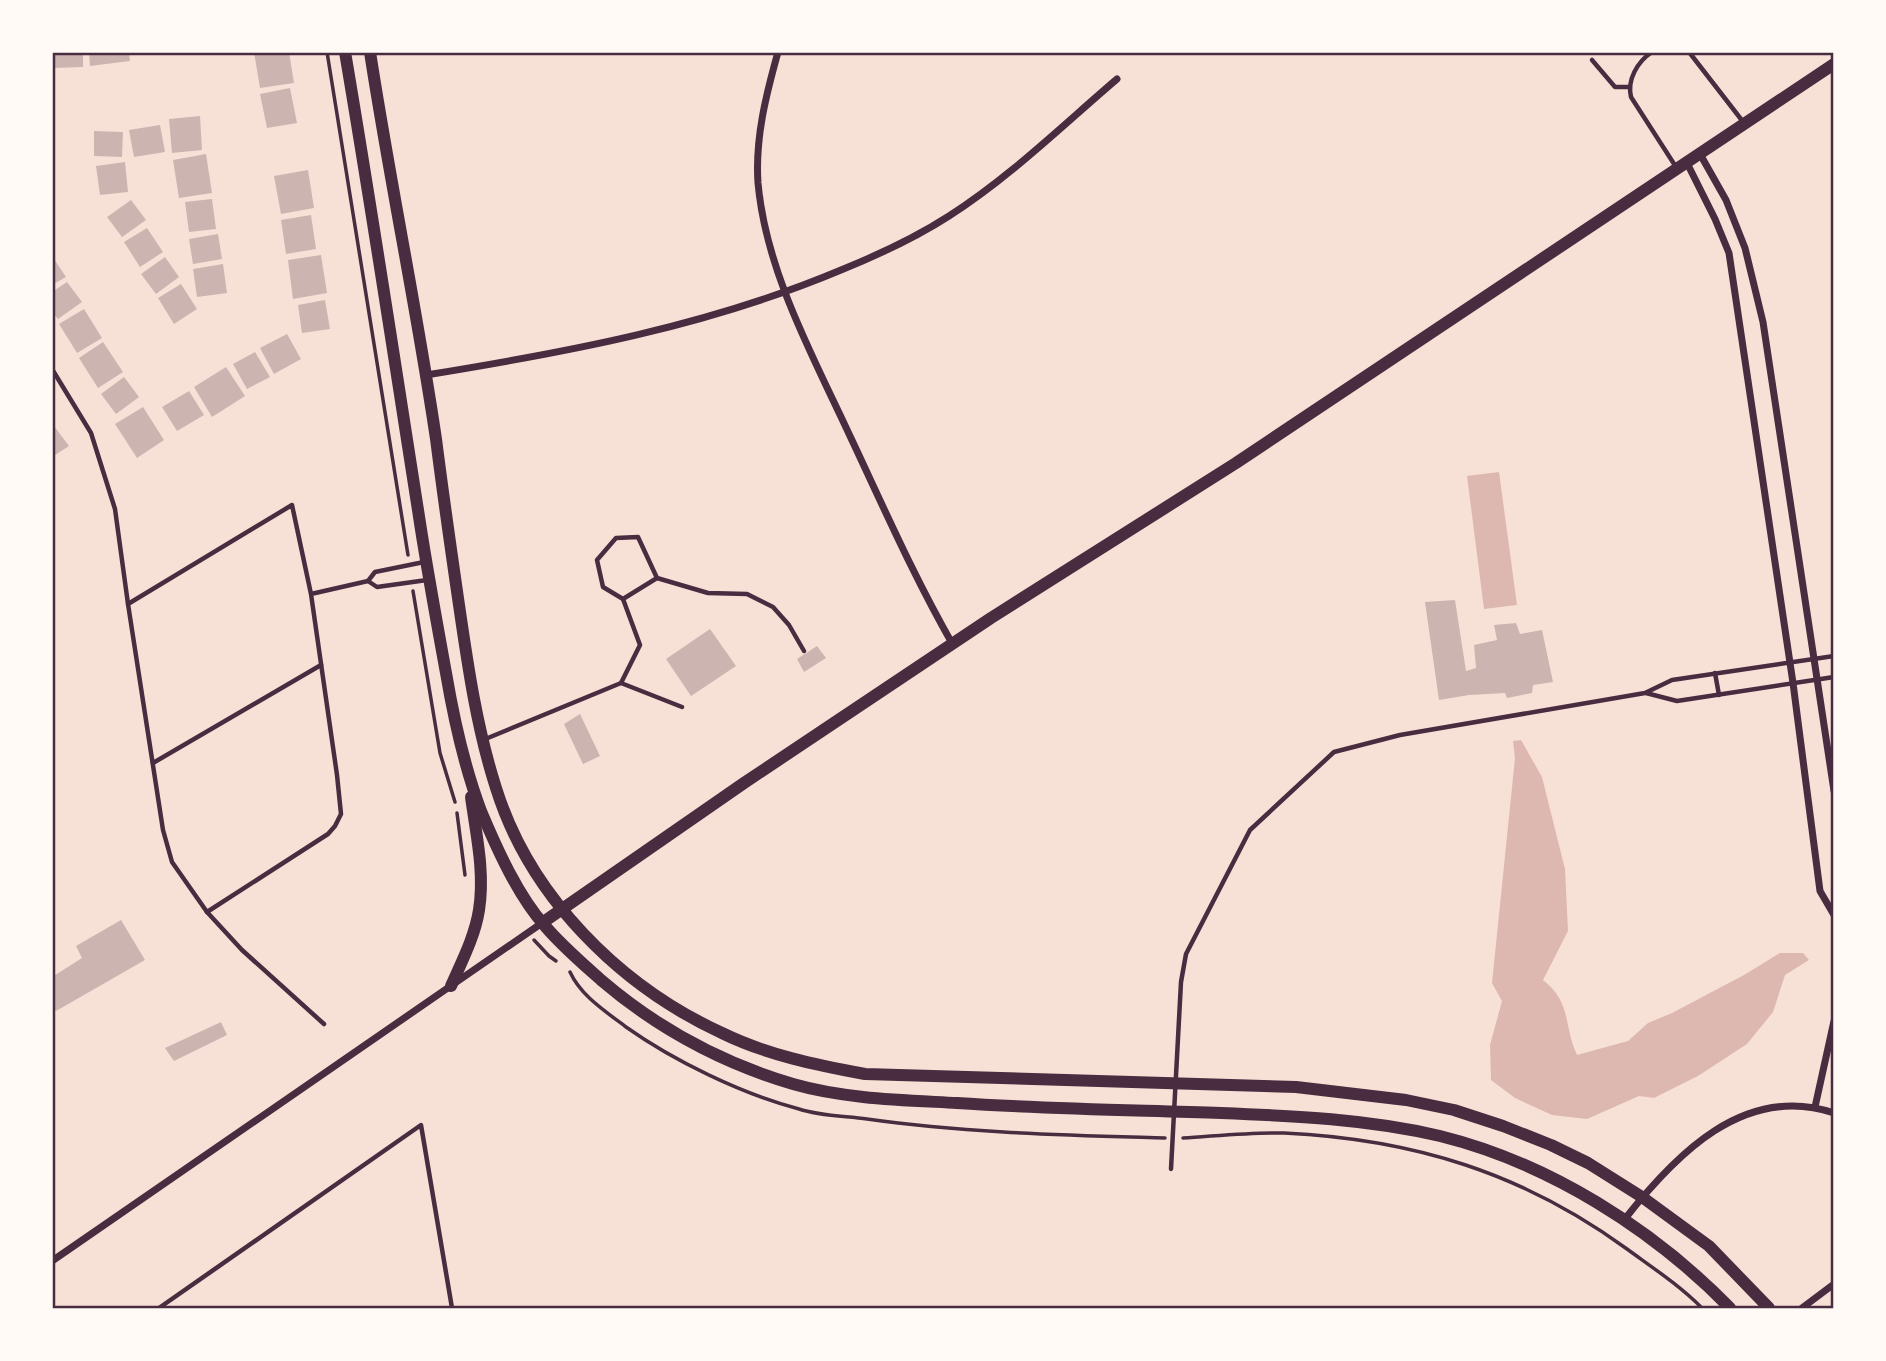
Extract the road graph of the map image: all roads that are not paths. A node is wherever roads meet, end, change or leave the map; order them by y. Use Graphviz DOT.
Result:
graph roads {
  1 [pos="345,52"];
  2 [pos="370,52"];
  3 [pos="778,52"];
  4 [pos="1651,52"];
  5 [pos="1689,52"];
  6 [pos="1592,60"];
  7 [pos="1833,64"];
  8 [pos="1117,79"];
  9 [pos="1629,87"];
  10 [pos="1745,124"];
  11 [pos="1700,154"];
  12 [pos="1682,166"];
  13 [pos="786,293"];
  14 [pos="52,369"];
  15 [pos="426,375"];
  16 [pos="426,561"];
  17 [pos="657,578"];
  18 [pos="429,580"];
  19 [pos="368,581"];
  20 [pos="311,594"];
  21 [pos="623,598"];
  22 [pos="128,604"];
  23 [pos="953,646"];
  24 [pos="804,651"];
  25 [pos="1833,656"];
  26 [pos="1813,659"];
  27 [pos="1790,662"];
  28 [pos="321,665"];
  29 [pos="1715,673"];
  30 [pos="1833,677"];
  31 [pos="1816,680"];
  32 [pos="621,683"];
  33 [pos="1793,683"];
  34 [pos="1645,693"];
  35 [pos="1719,695"];
  36 [pos="682,707"];
  37 [pos="482,740"];
  38 [pos="153,763"];
  39 [pos="467,772"];
  40 [pos="1833,791"];
  41 [pos="562,908"];
  42 [pos="207,912"];
  43 [pos="1833,915"];
  44 [pos="542,923"];
  45 [pos="451,986"];
  46 [pos="1833,1021"];
  47 [pos="324,1024"];
  48 [pos="1174,1085"];
  49 [pos="1815,1107"];
  50 [pos="1172,1111"];
  51 [pos="1833,1114"];
  52 [pos="1171,1169"];
  53 [pos="1642,1197"];
  54 [pos="1625,1220"];
  55 [pos="52,1261"];
  56 [pos="1833,1284"];
  57 [pos="159,1308"];
  58 [pos="452,1308"];
  59 [pos="1730,1308"];
  60 [pos="1769,1308"];
  61 [pos="1802,1308"];
  1 -- 16 [label="street"];
  2 -- 15 [label="street"];
  3 -- 13 [label="street"];
  4 -- 9 [label="lane"];
  5 -- 10 [label="lane"];
  6 -- 9 [label="lane"];
  7 -- 10 [label="street"];
  8 -- 13 [label="street"];
  9 -- 12 [label="lane"];
  10 -- 11 [label="street"];
  11 -- 12 [label="street"];
  11 -- 26 [label="street"];
  12 -- 23 [label="street"];
  12 -- 27 [label="street"];
  13 -- 15 [label="street"];
  13 -- 23 [label="street"];
  14 -- 22 [label="lane"];
  15 -- 37 [label="street"];
  16 -- 18 [label="street"];
  16 -- 19 [label="lane"];
  17 -- 21 [label="lane"];
  17 -- 21 [label="lane"];
  17 -- 24 [label="lane"];
  18 -- 19 [label="lane"];
  18 -- 39 [label="street"];
  19 -- 20 [label="lane"];
  20 -- 22 [label="lane"];
  20 -- 28 [label="lane"];
  21 -- 32 [label="lane"];
  22 -- 38 [label="lane"];
  23 -- 41 [label="street"];
  25 -- 26 [label="lane"];
  26 -- 27 [label="lane"];
  26 -- 31 [label="street"];
  27 -- 29 [label="lane"];
  27 -- 33 [label="street"];
  28 -- 38 [label="lane"];
  28 -- 42 [label="lane"];
  29 -- 34 [label="lane"];
  29 -- 35 [label="lane"];
  30 -- 31 [label="lane"];
  31 -- 33 [label="lane"];
  31 -- 40 [label="street"];
  32 -- 36 [label="lane"];
  32 -- 37 [label="lane"];
  33 -- 35 [label="lane"];
  33 -- 43 [label="street"];
  34 -- 35 [label="lane"];
  34 -- 48 [label="lane"];
  37 -- 41 [label="street"];
  38 -- 42 [label="lane"];
  39 -- 44 [label="street"];
  39 -- 45 [label="street"];
  41 -- 44 [label="street"];
  41 -- 48 [label="street"];
  42 -- 47 [label="lane"];
  44 -- 45 [label="street"];
  44 -- 50 [label="street"];
  45 -- 55 [label="street"];
  46 -- 49 [label="street"];
  48 -- 50 [label="lane"];
  48 -- 53 [label="street"];
  49 -- 51 [label="street"];
  49 -- 53 [label="street"];
  50 -- 52 [label="lane"];
  50 -- 54 [label="street"];
  53 -- 54 [label="street"];
  53 -- 60 [label="street"];
  54 -- 59 [label="street"];
  56 -- 61 [label="street"];
  57 -- 58 [label="lane"];
}
